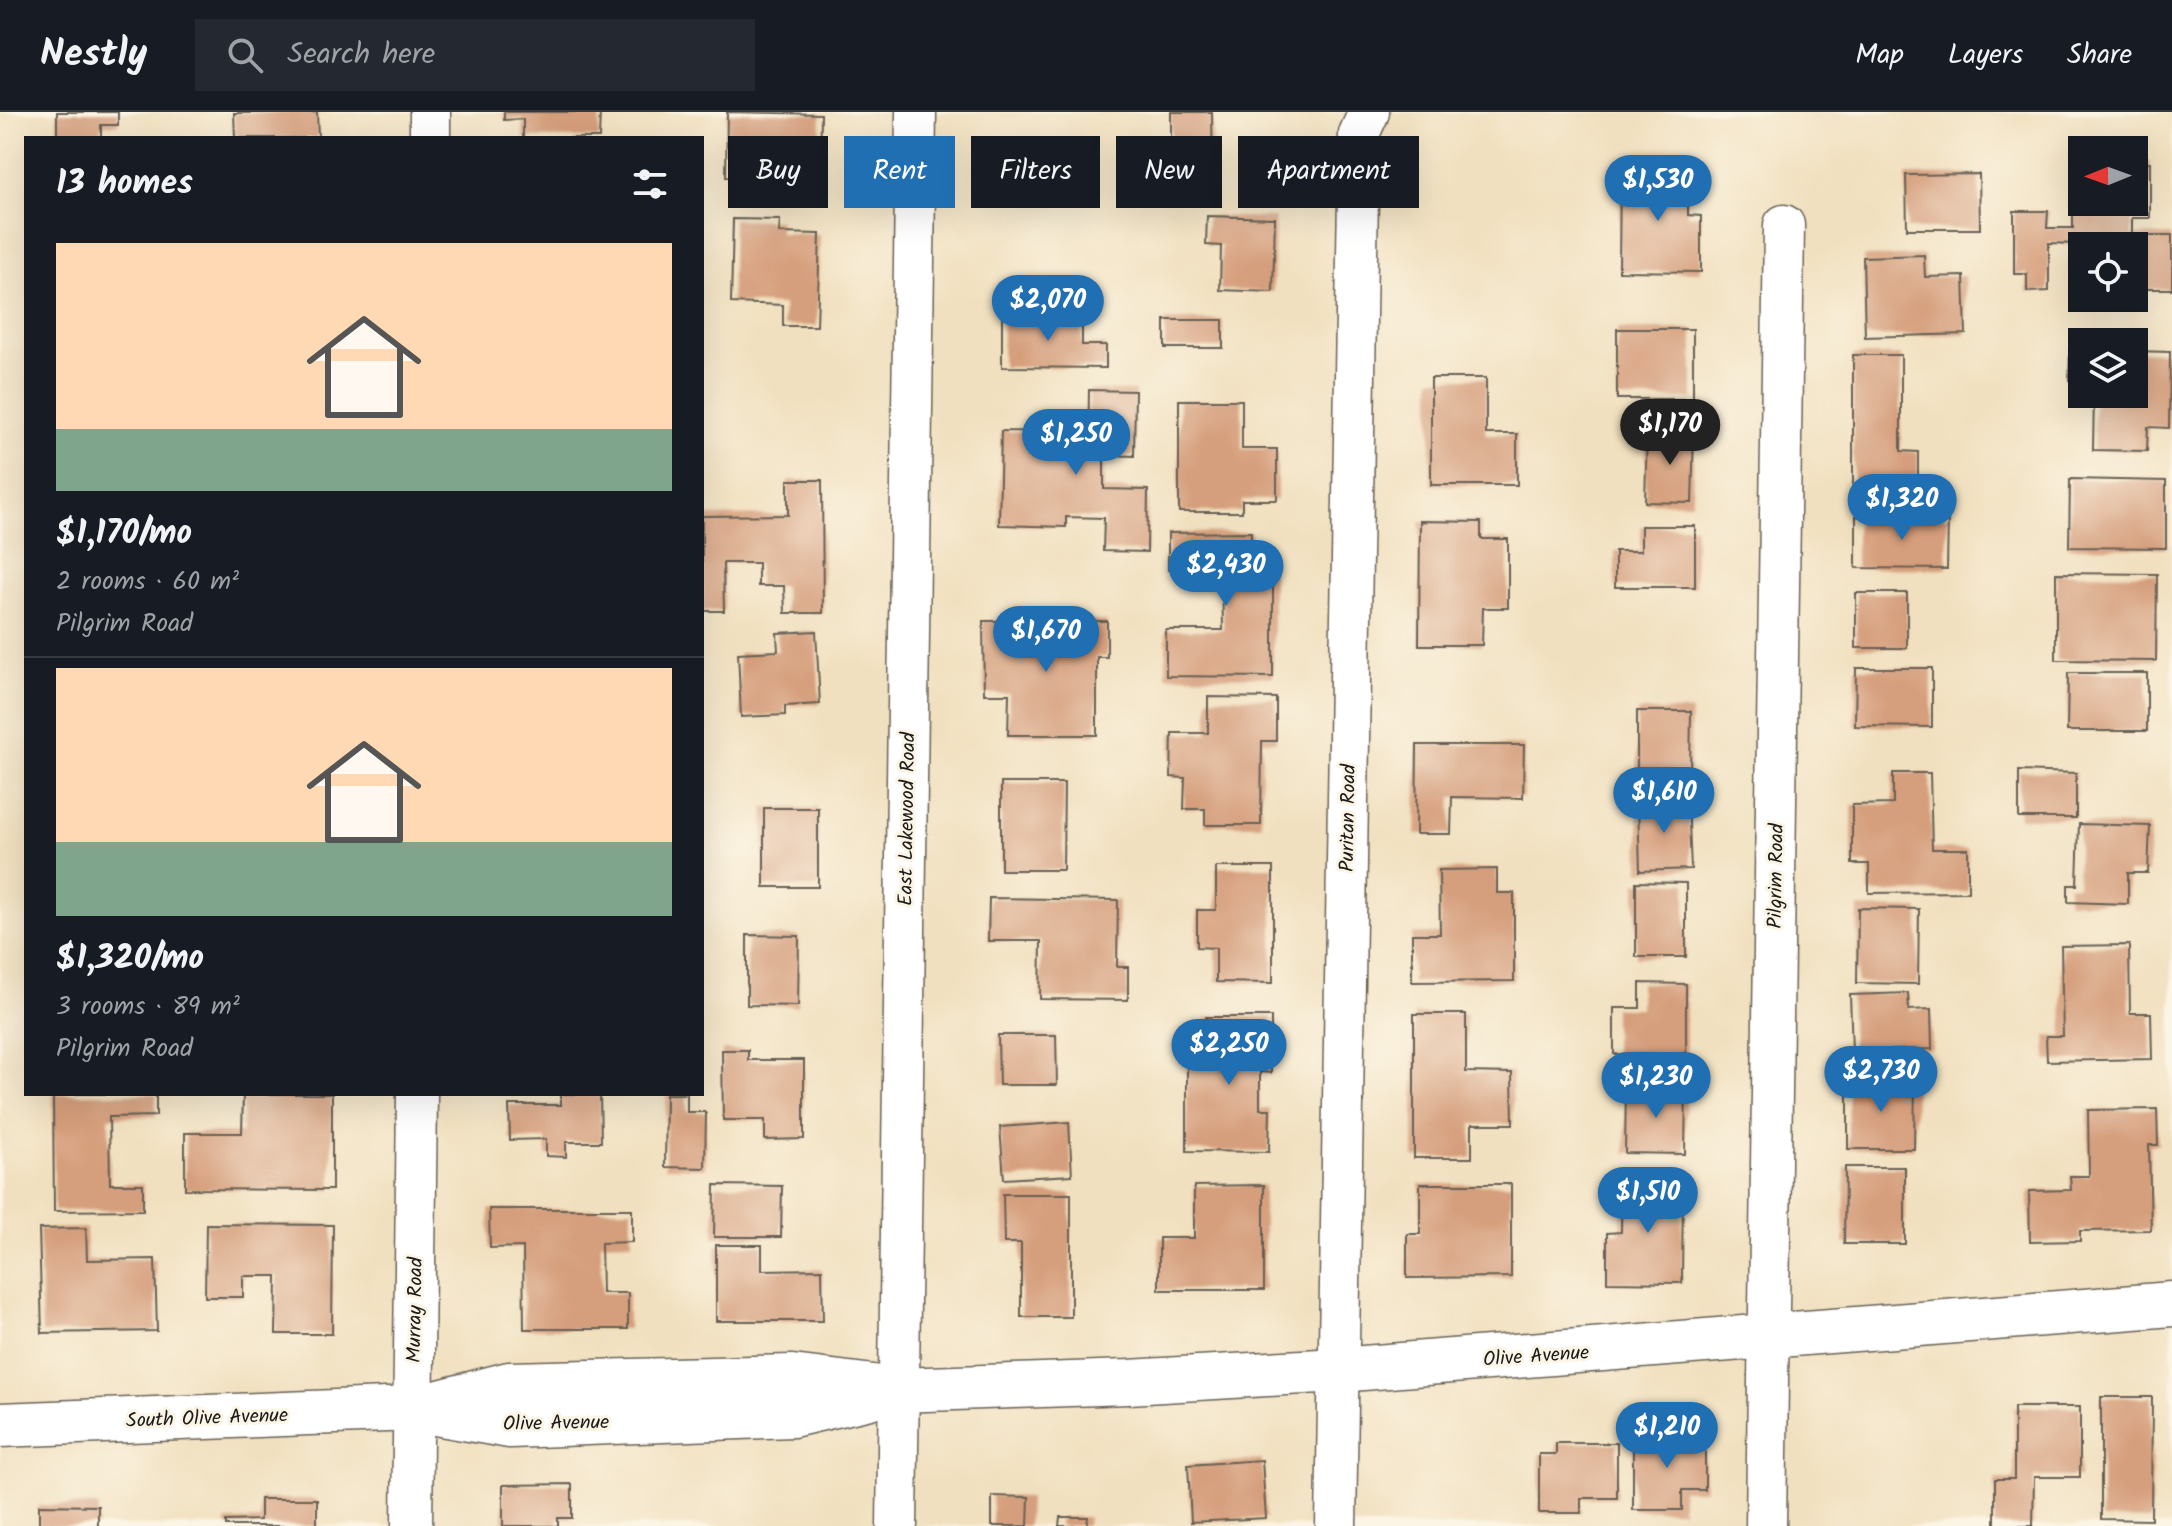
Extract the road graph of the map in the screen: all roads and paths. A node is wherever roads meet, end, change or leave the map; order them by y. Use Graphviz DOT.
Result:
graph roads {
  1 [pos="430,112"];
  2 [pos="916,112"];
  3 [pos="1369,112"];
  4 [pos="430,136"];
  5 [pos="1784,225"];
  6 [pos="417,1096"];
  7 [pos="2172,1304"];
  8 [pos="1769,1337"];
  9 [pos="1338,1370"];
  10 [pos="898,1390"];
  11 [pos="413,1409"];
  12 [pos="0,1425"];
  13 [pos="412,1526"];
  14 [pos="897,1526"];
  15 [pos="1336,1526"];
  16 [pos="1766,1526"];
  1 -- 4 [label="street"];
  2 -- 10 [label="street, East Lakewood Road"];
  3 -- 9 [label="street, Puritan Road"];
  5 -- 8 [label="street, Pilgrim Road"];
  6 -- 11 [label="street, Murray Road"];
  7 -- 8 [label="street, Olive Avenue"];
  8 -- 9 [label="street, Olive Avenue"];
  8 -- 16 [label="street, Pilgrim Road"];
  9 -- 10 [label="street, Olive Avenue"];
  9 -- 15 [label="street, Puritan Road"];
  10 -- 11 [label="street, Olive Avenue"];
  10 -- 14 [label="street, East Lakewood Road"];
  11 -- 12 [label="street, South Olive Avenue"];
  11 -- 13 [label="street, Murray Road"];
}
